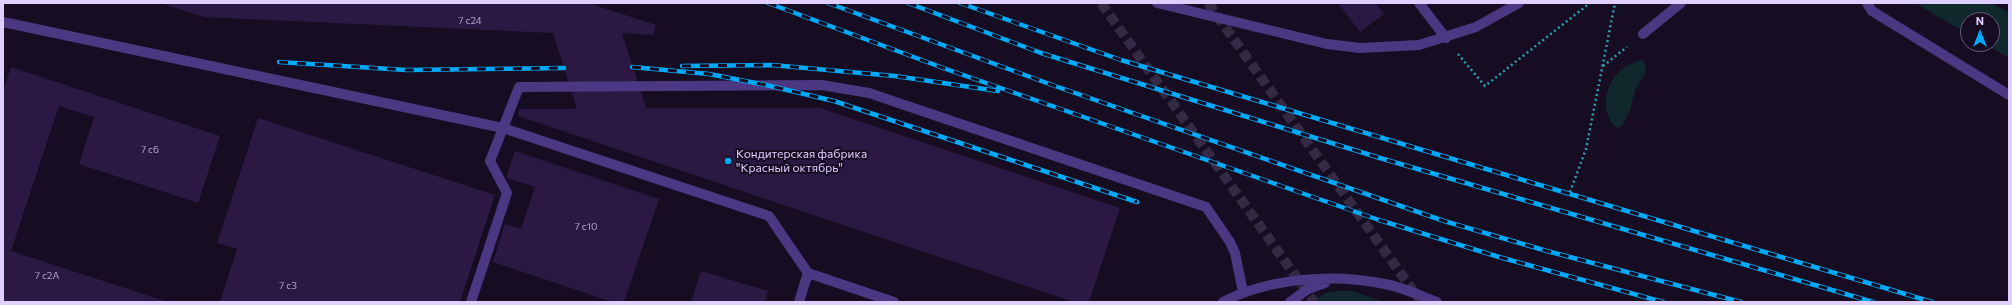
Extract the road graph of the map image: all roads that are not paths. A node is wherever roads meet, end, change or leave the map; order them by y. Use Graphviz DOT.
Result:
graph roads {
  1 [pos="1157,3"];
  2 [pos="1419,3"];
  3 [pos="1519,3"];
  4 [pos="1681,3"];
  5 [pos="1867,3"];
  6 [pos="3,22"];
  7 [pos="1643,34"];
  8 [pos="1446,38"];
  9 [pos="2009,95"];
  10 [pos="503,128"];
  11 [pos="808,273"];
  12 [pos="1335,280"];
  13 [pos="1243,292"];
  14 [pos="471,302"];
  15 [pos="799,302"];
  16 [pos="894,302"];
  17 [pos="1223,302"];
  18 [pos="1290,302"];
  19 [pos="1437,302"];
  1 -- 8 [label="street"];
  2 -- 8 [label="street"];
  3 -- 8 [label="street"];
  4 -- 7 [label="street"];
  5 -- 9 [label="street"];
  6 -- 10 [label="street"];
  10 -- 11 [label="street"];
  10 -- 13 [label="street"];
  10 -- 14 [label="street"];
  11 -- 15 [label="street"];
  11 -- 16 [label="street"];
  12 -- 13 [label="street"];
  12 -- 18 [label="street"];
  12 -- 19 [label="street"];
  13 -- 17 [label="street"];
}
